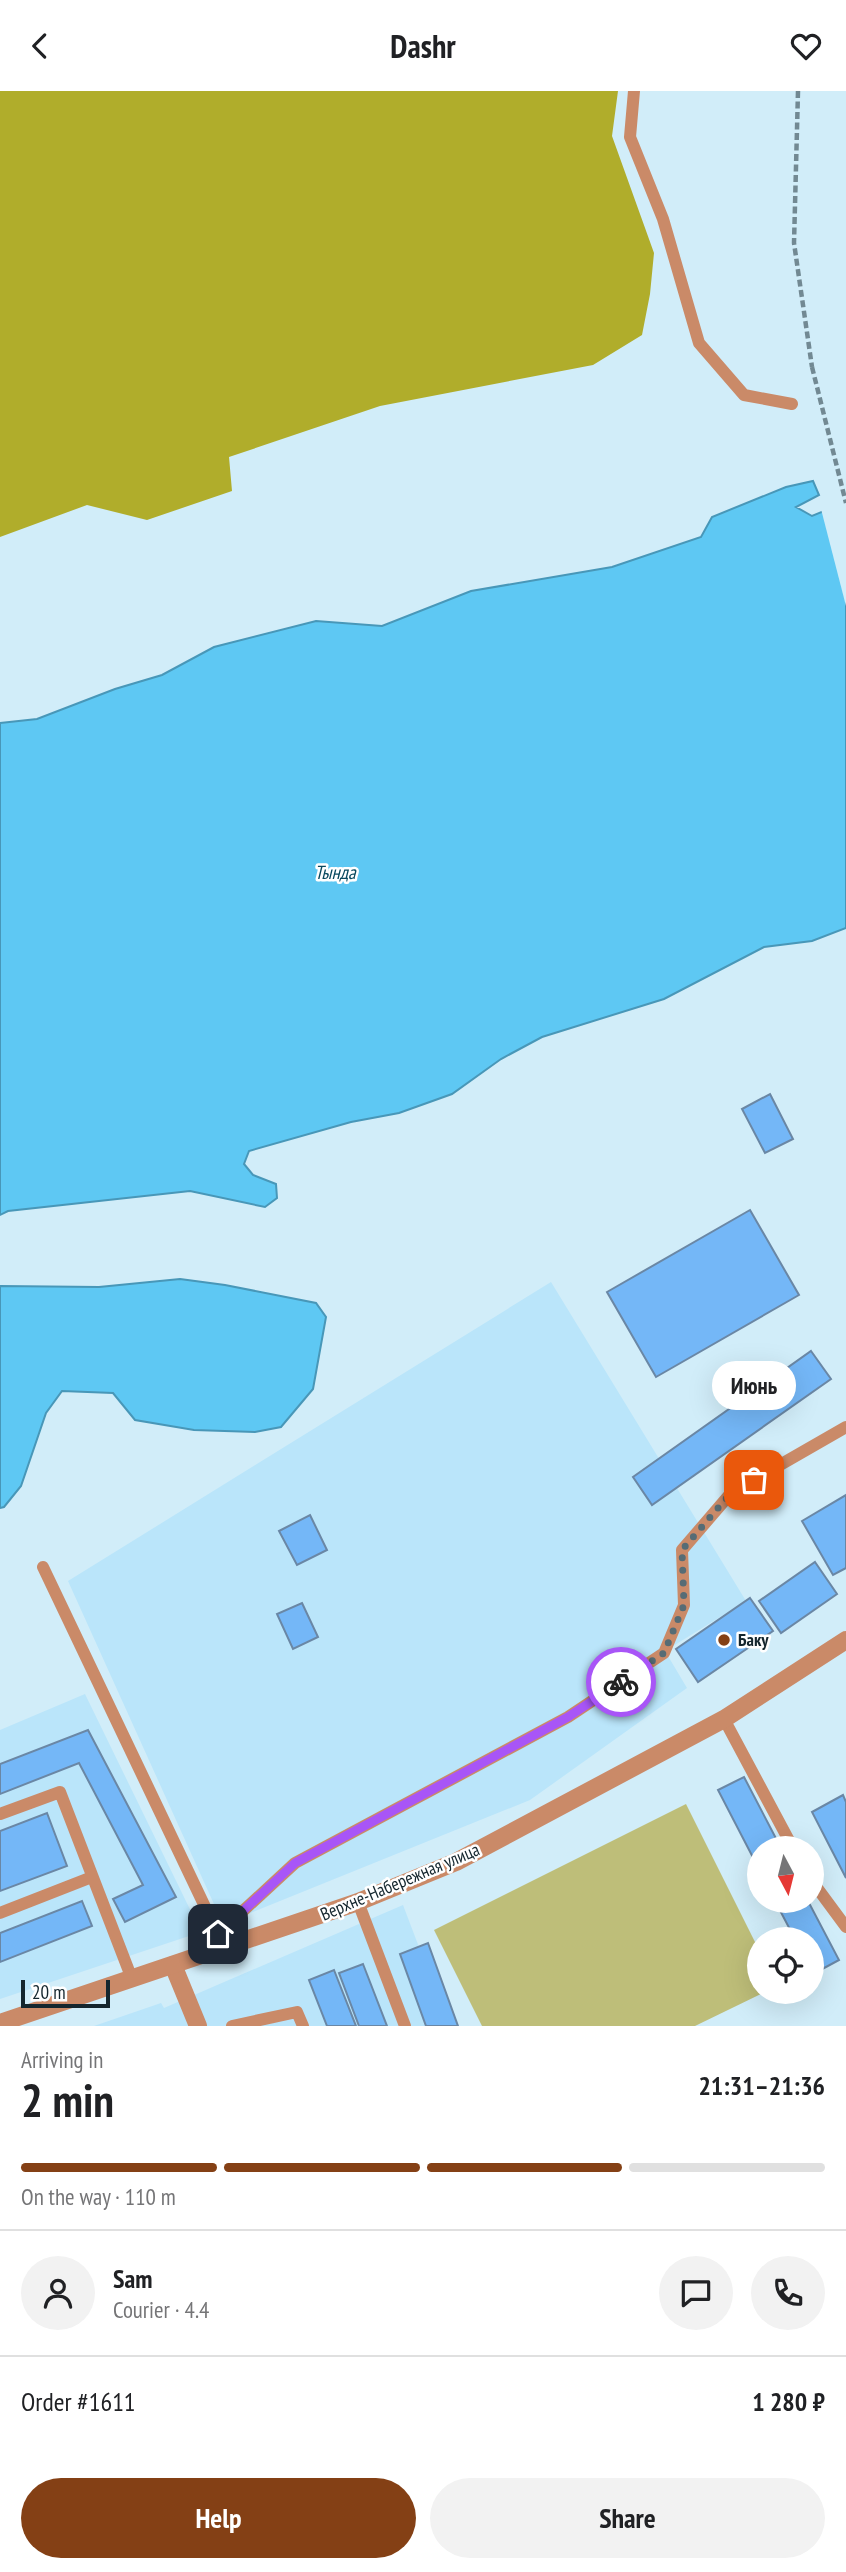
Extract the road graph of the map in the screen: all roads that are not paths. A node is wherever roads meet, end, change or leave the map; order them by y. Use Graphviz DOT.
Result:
graph roads {
  1 [pos="634,91"];
  2 [pos="792,404"];
  3 [pos="846,1427"];
  4 [pos="43,1567"];
  5 [pos="846,1640"];
  6 [pos="724,1719"];
  7 [pos="0,1814"];
  8 [pos="787,1836"];
  9 [pos="92,1877"];
  10 [pos="824,1897"];
  11 [pos="358,1902"];
  12 [pos="0,1913"];
  13 [pos="846,1927"];
  14 [pos="216,1943"];
  15 [pos="173,1965"];
  16 [pos="132,1979"];
  17 [pos="0,2023"];
  18 [pos="198,2026"];
  19 [pos="232,2026"];
  20 [pos="303,2026"];
  21 [pos="405,2026"];
  1 -- 2 [label="lane"];
  3 -- 14 [label="lane"];
  4 -- 14 [label="lane"];
  5 -- 6 [label="street, Верхне-Набережная улица"];
  6 -- 8 [label="lane"];
  6 -- 11 [label="street, Верхне-Набережная улица"];
  7 -- 9 [label="lane"];
  9 -- 12 [label="lane"];
  9 -- 16 [label="lane"];
  10 -- 13 [label="lane"];
  11 -- 14 [label="street, Верхне-Набережная улица"];
  11 -- 21 [label="lane"];
  14 -- 15 [label="street, Верхне-Набережная улица"];
  15 -- 16 [label="street, Верхне-Набережная улица"];
  15 -- 18 [label="street"];
  16 -- 17 [label="street, Верхне-Набережная улица"];
  19 -- 20 [label="lane"];
}
